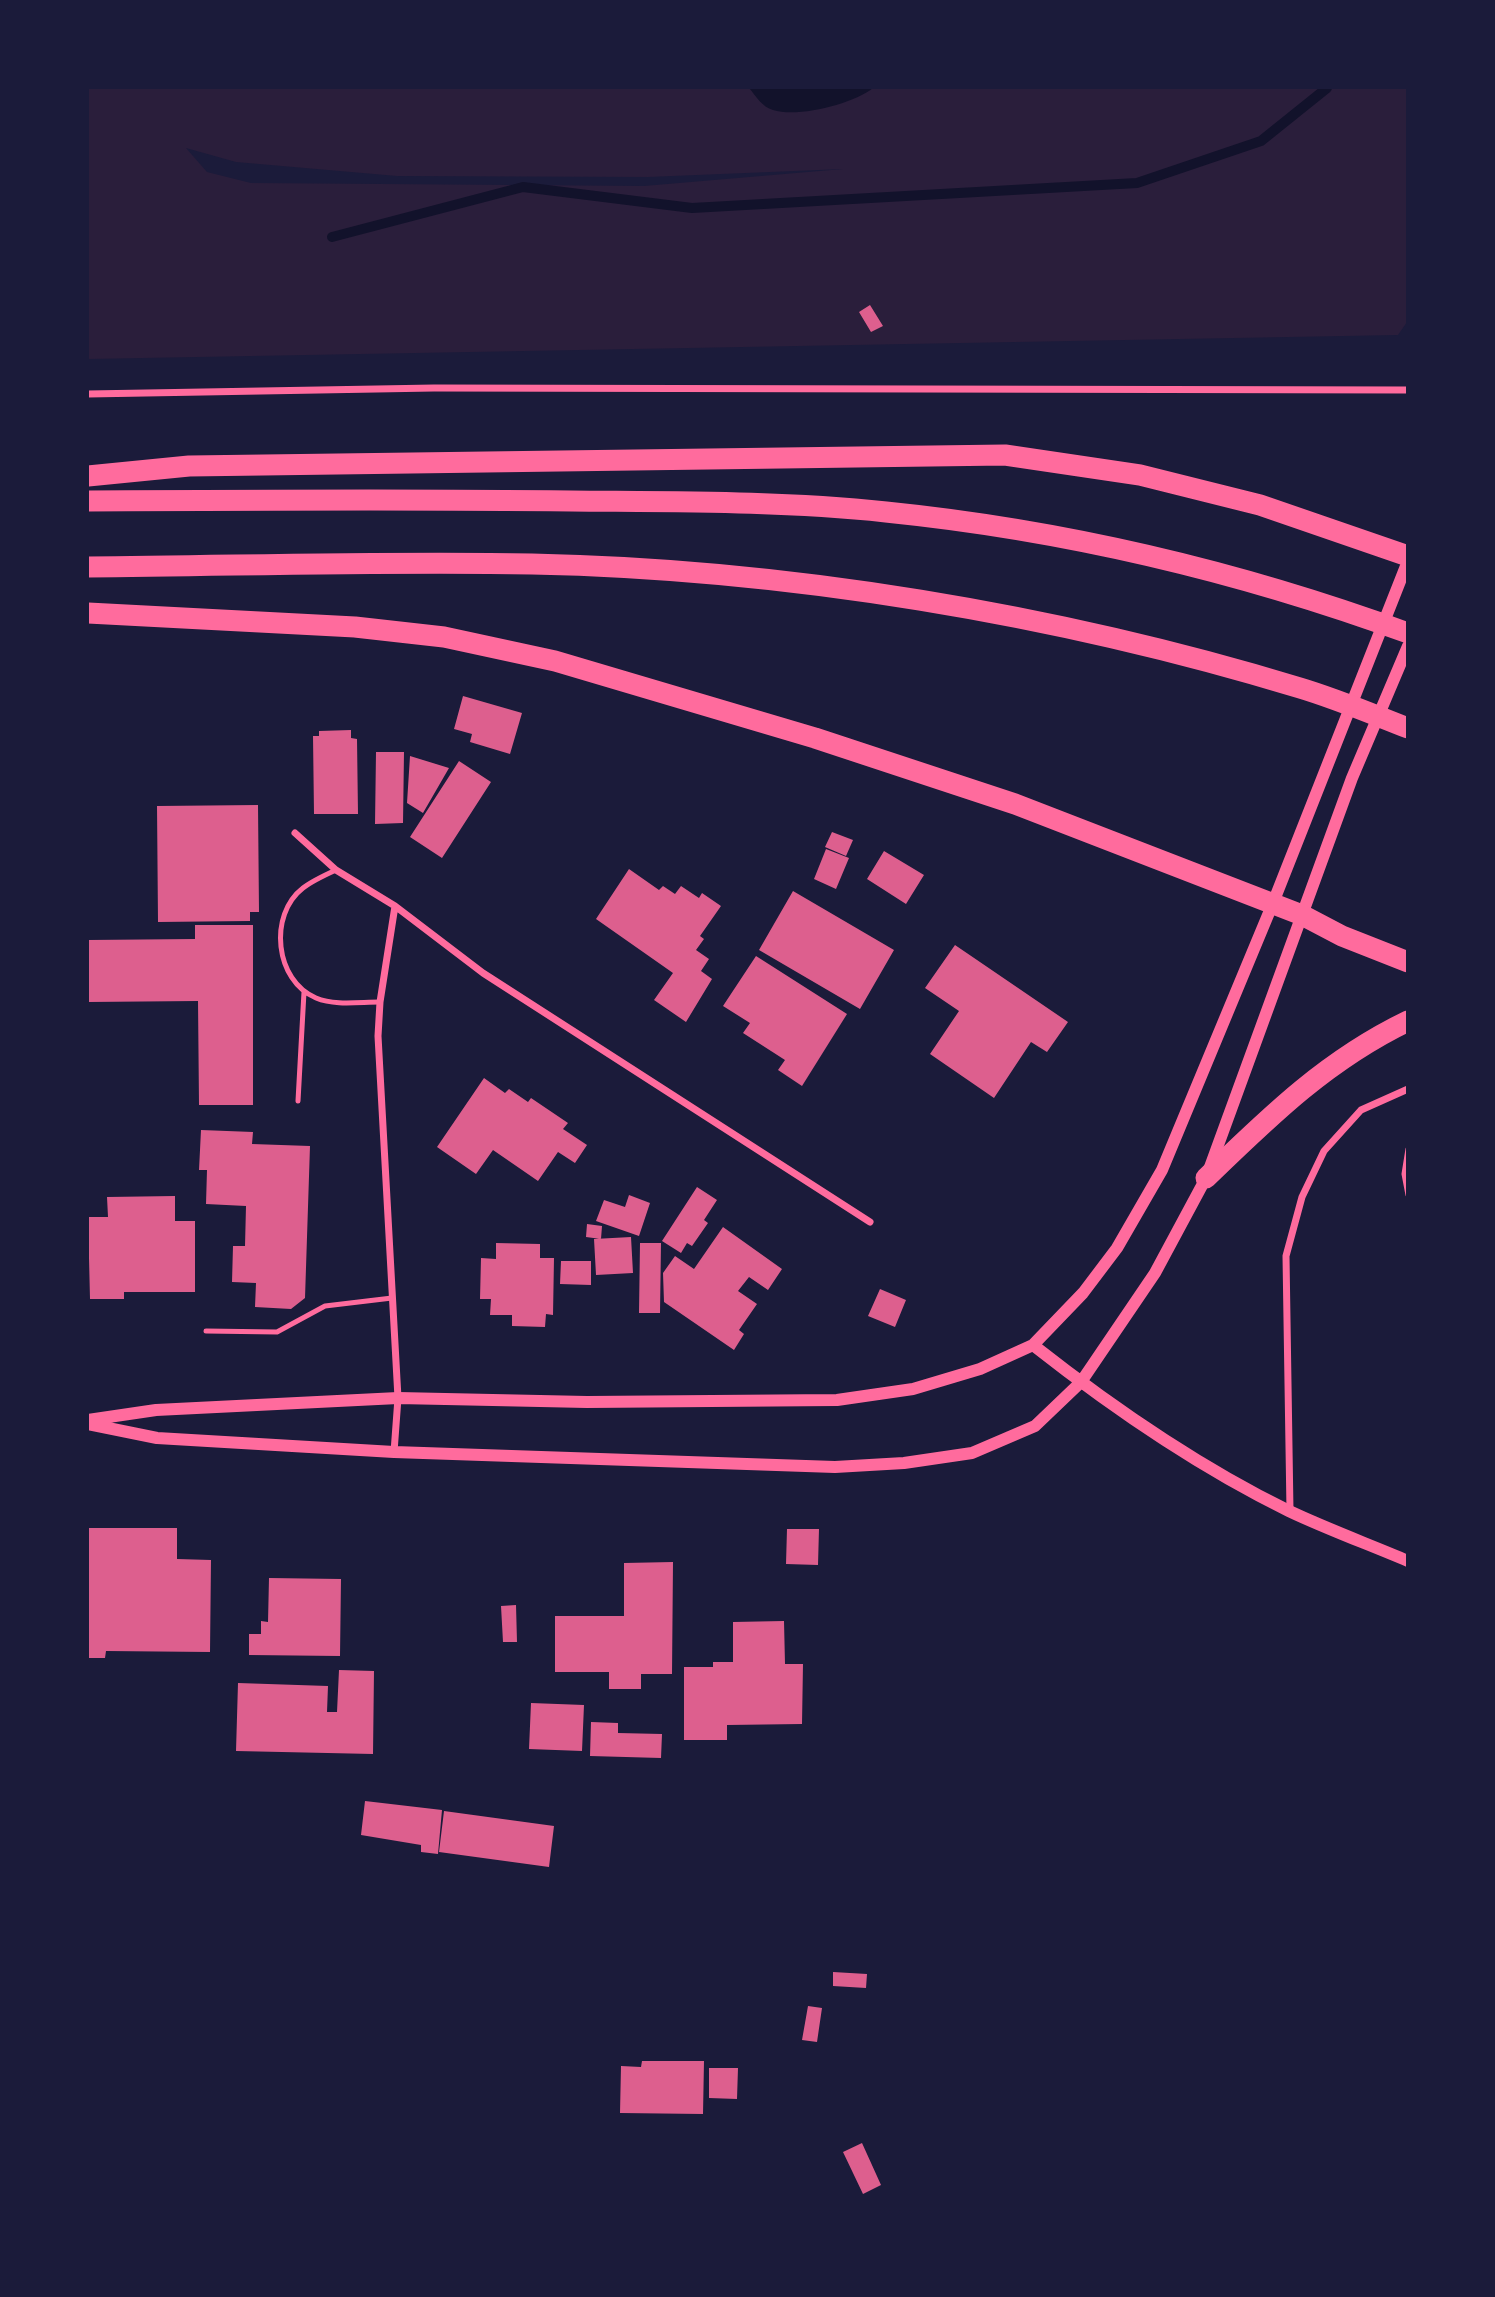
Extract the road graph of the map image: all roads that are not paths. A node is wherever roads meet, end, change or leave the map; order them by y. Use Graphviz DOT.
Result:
graph roads {
  1 [pos="1408,390"];
  2 [pos="88,394"];
  3 [pos="88,476"];
  4 [pos="88,501"];
  5 [pos="1408,558"];
  6 [pos="88,567"];
  7 [pos="88,613"];
  8 [pos="1408,633"];
  9 [pos="1408,646"];
  10 [pos="1408,728"];
  11 [pos="295,833"];
  12 [pos="336,870"];
  13 [pos="1273,903"];
  14 [pos="396,906"];
  15 [pos="1302,915"];
  16 [pos="1408,962"];
  17 [pos="304,992"];
  18 [pos="380,1002"];
  19 [pos="1408,1021"];
  20 [pos="1408,1089"];
  21 [pos="298,1101"];
  22 [pos="1408,1149"];
  23 [pos="1206,1178"];
  24 [pos="1408,1195"];
  25 [pos="870,1222"];
  26 [pos="392,1298"];
  27 [pos="206,1331"];
  28 [pos="1033,1345"];
  29 [pos="1081,1382"];
  30 [pos="398,1398"];
  31 [pos="88,1422"];
  32 [pos="394,1452"];
  33 [pos="1290,1511"];
  34 [pos="1408,1561"];
  1 -- 2 [label="street"];
  3 -- 5 [label="highway"];
  4 -- 8 [label="highway"];
  5 -- 13 [label="street"];
  6 -- 10 [label="highway"];
  7 -- 13 [label="highway"];
  9 -- 15 [label="street"];
  11 -- 12 [label="street"];
  12 -- 14 [label="street"];
  12 -- 17 [label="lane"];
  13 -- 15 [label="highway"];
  13 -- 28 [label="street"];
  14 -- 18 [label="street"];
  14 -- 25 [label="street"];
  15 -- 16 [label="highway"];
  15 -- 23 [label="street"];
  17 -- 18 [label="lane"];
  17 -- 21 [label="lane"];
  18 -- 26 [label="street"];
  19 -- 23 [label="highway"];
  20 -- 33 [label="street"];
  22 -- 24 [label="lane"];
  23 -- 29 [label="street"];
  26 -- 27 [label="lane"];
  26 -- 30 [label="street"];
  28 -- 29 [label="street"];
  28 -- 30 [label="street"];
  29 -- 32 [label="street"];
  29 -- 33 [label="street"];
  30 -- 31 [label="street"];
  30 -- 32 [label="street"];
  31 -- 32 [label="street"];
  33 -- 34 [label="street"];
}
